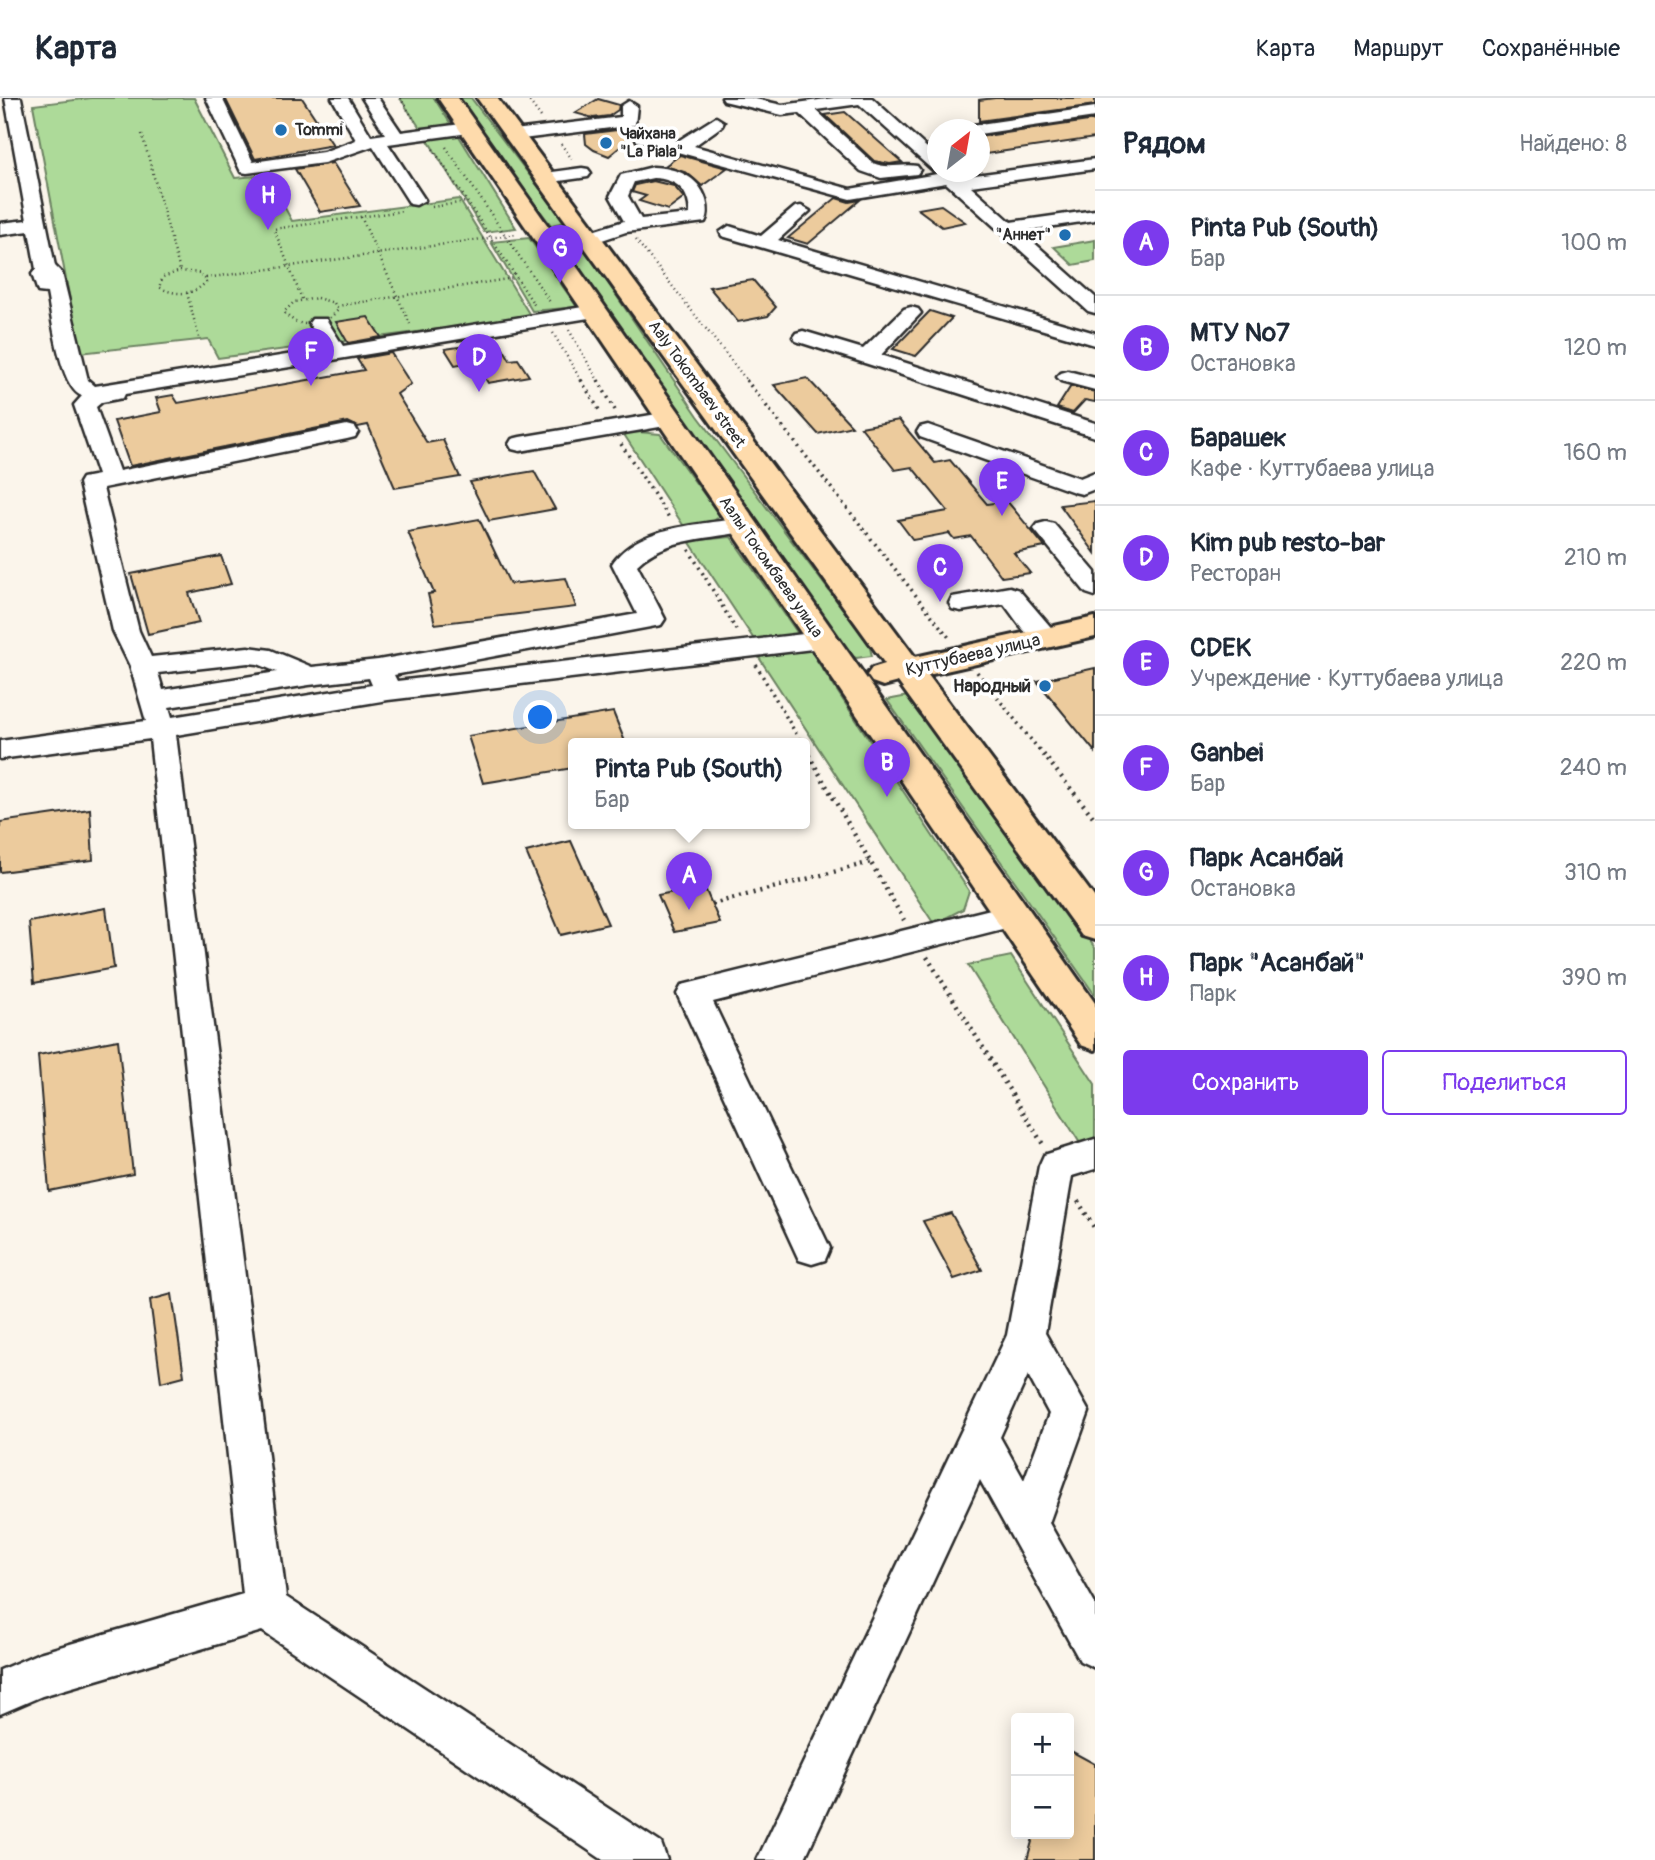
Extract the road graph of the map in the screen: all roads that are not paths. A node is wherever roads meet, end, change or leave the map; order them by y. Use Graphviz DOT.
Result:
graph roads {
  1 [pos="13,98"];
  2 [pos="214,98"];
  3 [pos="341,98"];
  4 [pos="370,98"];
  5 [pos="448,98"];
  6 [pos="487,98"];
  7 [pos="730,98"];
  8 [pos="886,99"];
  9 [pos="864,100"];
  10 [pos="629,106"];
  11 [pos="804,108"];
  12 [pos="1095,112"];
  13 [pos="716,122"];
  14 [pos="990,127"];
  15 [pos="469,128"];
  16 [pos="514,135"];
  17 [pos="643,136"];
  18 [pos="927,136"];
  19 [pos="908,139"];
  20 [pos="380,140"];
  21 [pos="681,147"];
  22 [pos="927,156"];
  23 [pos="1095,164"];
  24 [pos="918,169"];
  25 [pos="990,171"];
  26 [pos="582,173"];
  27 [pos="545,178"];
  28 [pos="927,178"];
  29 [pos="956,182"];
  30 [pos="419,206"];
  31 [pos="801,211"];
  32 [pos="1095,215"];
  33 [pos="39,224"];
  34 [pos="631,227"];
  35 [pos="1007,228"];
  36 [pos="0,229"];
  37 [pos="729,232"];
  38 [pos="590,238"];
  39 [pos="765,242"];
  40 [pos="1095,307"];
  41 [pos="594,311"];
  42 [pos="911,313"];
  43 [pos="552,317"];
  44 [pos="319,323"];
  45 [pos="803,337"];
  46 [pos="1095,339"];
  47 [pos="336,352"];
  48 [pos="866,358"];
  49 [pos="1068,377"];
  50 [pos="1095,384"];
  51 [pos="76,398"];
  52 [pos="669,419"];
  53 [pos="1095,430"];
  54 [pos="347,432"];
  55 [pos="928,432"];
  56 [pos="520,444"];
  57 [pos="1095,479"];
  58 [pos="101,482"];
  59 [pos="742,525"];
  60 [pos="1046,529"];
  61 [pos="1095,588"];
  62 [pos="961,603"];
  63 [pos="1095,627"];
  64 [pos="1046,638"];
  65 [pos="821,640"];
  66 [pos="143,666"];
  67 [pos="907,670"];
  68 [pos="309,676"];
  69 [pos="383,680"];
  70 [pos="850,682"];
  71 [pos="158,715"];
  72 [pos="0,750"];
  73 [pos="1015,915"];
  74 [pos="1095,926"];
  75 [pos="1095,1034"];
  76 [pos="1095,1154"];
  77 [pos="812,1248"];
  78 [pos="1026,1335"];
  79 [pos="979,1438"];
  80 [pos="1028,1525"];
  81 [pos="266,1609"];
  82 [pos="1095,1646"];
  83 [pos="0,1692"];
  84 [pos="644,1860"];
  85 [pos="780,1860"];
  1 -- 33 [label="street"];
  2 -- 20 [label="street"];
  3 -- 20 [label="street"];
  4 -- 20 [label="street"];
  5 -- 15 [label="main road, Аалы Токомбаева улица"];
  6 -- 16 [label="main road, Aaly Tokombaev street"];
  7 -- 11 [label="street"];
  8 -- 9 [label="street"];
  9 -- 11 [label="street"];
  9 -- 19 [label="street"];
  10 -- 16 [label="street"];
  11 -- 24 [label="street"];
  12 -- 14 [label="street"];
  13 -- 21 [label="street"];
  15 -- 20 [label="street"];
  15 -- 41 [label="main road, Аалы Токомбаева улица"];
  16 -- 27 [label="main road, Aaly Tokombaev street"];
  17 -- 21 [label="street"];
  18 -- 19 [label="street"];
  19 -- 22 [label="street"];
  20 -- 30 [label="street"];
  21 -- 28 [label="street"];
  23 -- 25 [label="street"];
  26 -- 27 [label="street"];
  27 -- 38 [label="main road, Aaly Tokombaev street"];
  29 -- 35 [label="street"];
  31 -- 39 [label="street"];
  32 -- 35 [label="street"];
  33 -- 36 [label="street"];
  33 -- 51 [label="street"];
  34 -- 38 [label="street"];
  35 -- 40 [label="street"];
  37 -- 39 [label="street"];
  38 -- 67 [label="main road, Aaly Tokombaev street"];
  39 -- 46 [label="street"];
  41 -- 43 [label="street"];
  41 -- 52 [label="main road, Аалы Токомбаева улица"];
  42 -- 48 [label="street"];
  43 -- 47 [label="street"];
  43 -- 51 [label="street"];
  44 -- 47 [label="street"];
  45 -- 48 [label="street"];
  47 -- 51 [label="street"];
  48 -- 53 [label="street"];
  49 -- 50 [label="street"];
  51 -- 58 [label="street"];
  52 -- 56 [label="street"];
  52 -- 59 [label="main road, Аалы Токомбаева улица"];
  54 -- 58 [label="street"];
  55 -- 57 [label="street"];
  58 -- 66 [label="street"];
  59 -- 65 [label="main road, Аалы Токомбаева улица"];
  59 -- 69 [label="street"];
  60 -- 61 [label="street"];
  62 -- 64 [label="street"];
  63 -- 64 [label="main road, Куттубаева улица"];
  64 -- 67 [label="main road, Куттубаева улица"];
  65 -- 69 [label="street"];
  65 -- 70 [label="main road, Аалы Токомбаева улица"];
  66 -- 68 [label="street"];
  66 -- 71 [label="street"];
  67 -- 70 [label="main road, Куттубаева улица"];
  67 -- 74 [label="main road"];
  68 -- 69 [label="street"];
  68 -- 71 [label="street"];
  69 -- 71 [label="street"];
  70 -- 73 [label="main road, Аалы Токомбаева улица"];
  71 -- 72 [label="street"];
  71 -- 81 [label="street"];
  73 -- 75 [label="main road, Аалы Токомбаева улица"];
  73 -- 77 [label="street"];
  76 -- 78 [label="street"];
  78 -- 79 [label="street"];
  78 -- 80 [label="street"];
  79 -- 80 [label="street"];
  79 -- 85 [label="street"];
  80 -- 82 [label="street"];
  81 -- 83 [label="street"];
  81 -- 84 [label="street"];
}
